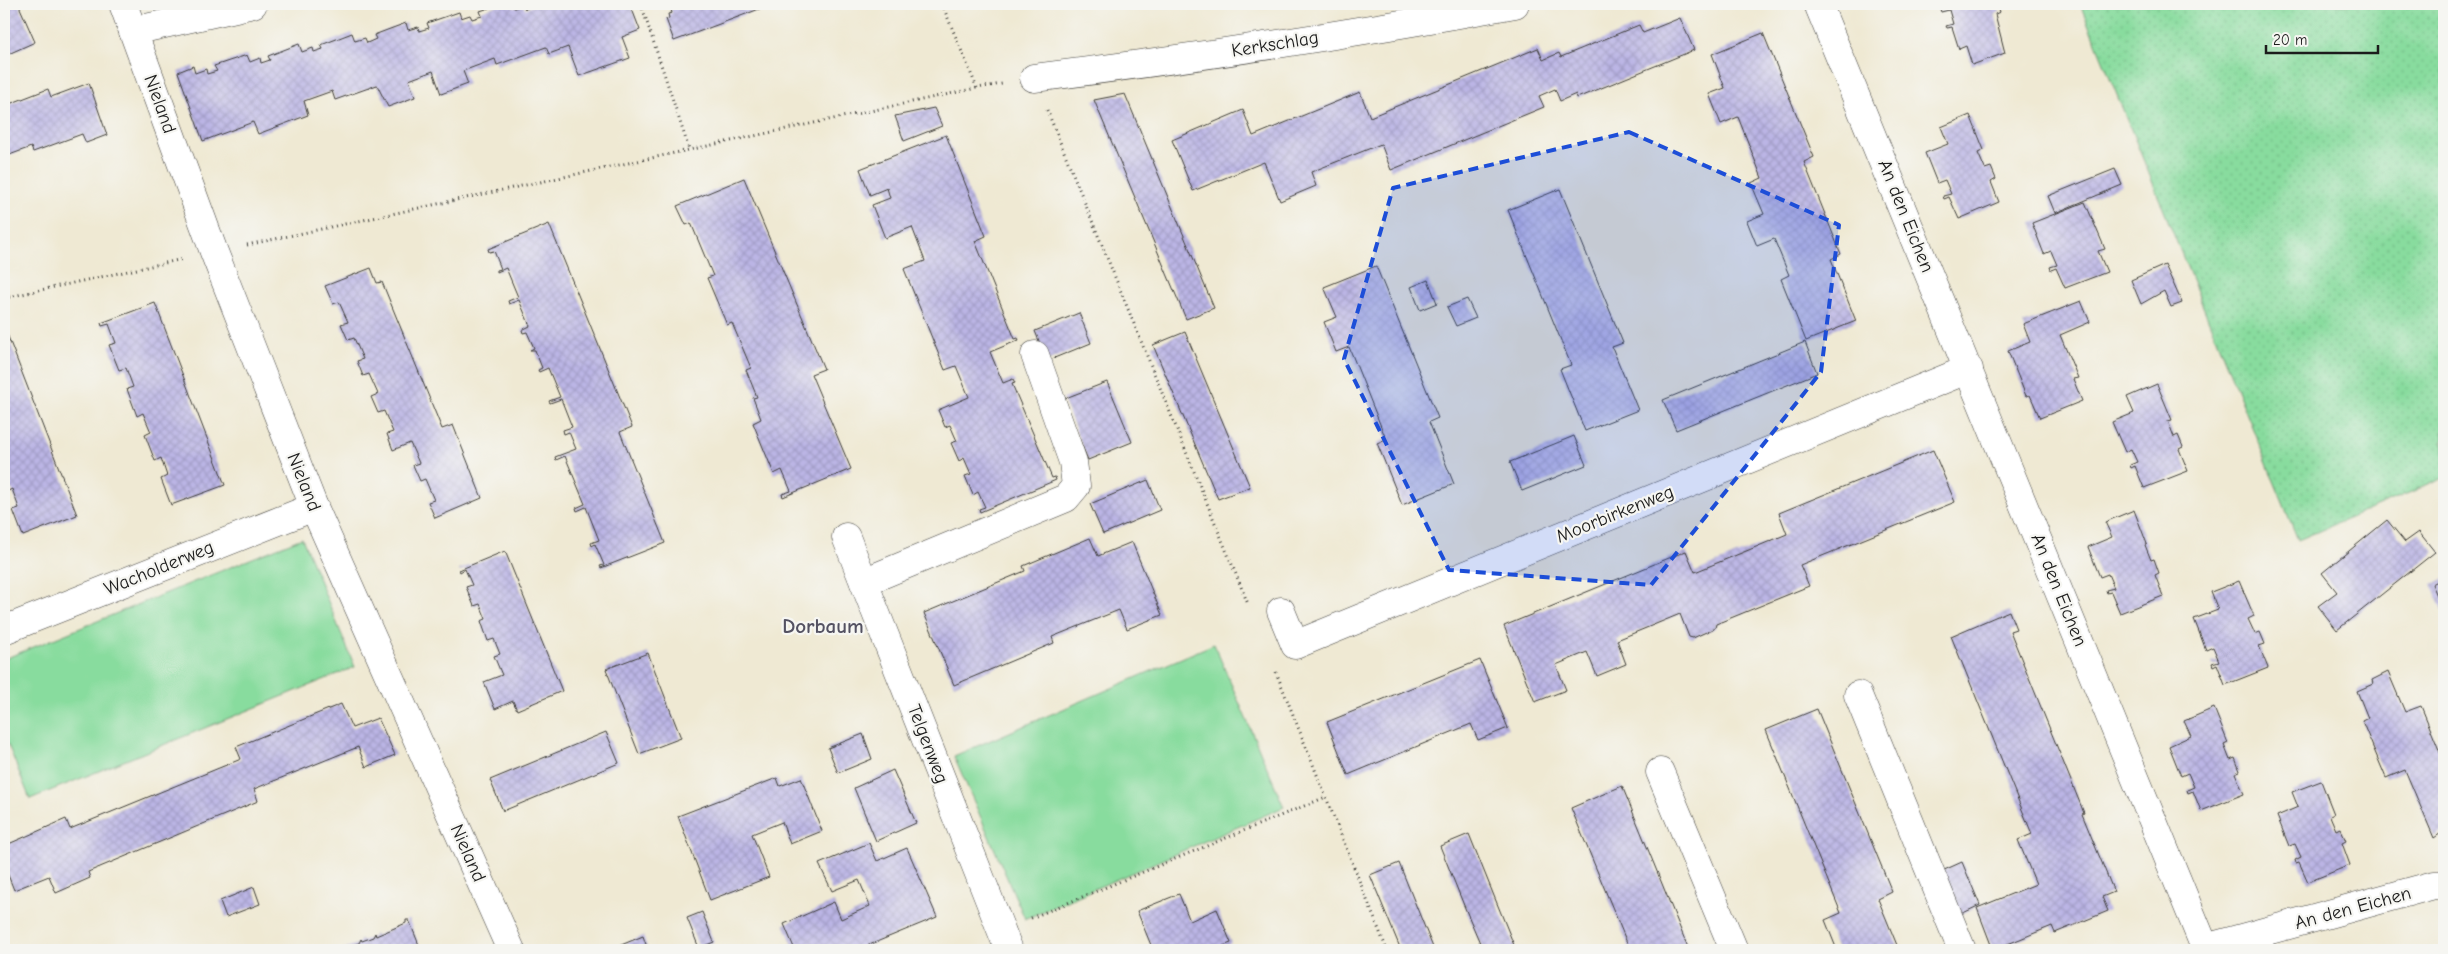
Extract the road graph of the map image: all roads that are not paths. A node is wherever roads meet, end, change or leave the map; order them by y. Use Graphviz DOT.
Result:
graph roads {
  1 [pos="123,4"];
  2 [pos="253,4"];
  3 [pos="1515,4"];
  4 [pos="1818,4"];
  5 [pos="133,31"];
  6 [pos="1034,78"];
  7 [pos="1035,355"];
  8 [pos="1969,369"];
  9 [pos="314,507"];
  10 [pos="846,537"];
  11 [pos="864,582"];
  12 [pos="1281,611"];
  13 [pos="4,630"];
  14 [pos="1858,695"];
  15 [pos="1660,772"];
  16 [pos="2444,885"];
  17 [pos="2202,949"];
  18 [pos="511,950"];
  19 [pos="1009,950"];
  20 [pos="1734,950"];
  21 [pos="1962,950"];
  1 -- 5 [label="street, Nieland"];
  2 -- 5 [label="street"];
  3 -- 6 [label="street, Kerkschlag"];
  4 -- 8 [label="street, An den Eichen"];
  5 -- 9 [label="street, Nieland"];
  7 -- 11 [label="street"];
  8 -- 12 [label="street, Moorbirkenweg"];
  8 -- 17 [label="street, An den Eichen"];
  9 -- 13 [label="street, Wacholderweg"];
  9 -- 18 [label="street, Nieland"];
  10 -- 11 [label="street, Telgenweg"];
  11 -- 19 [label="street, Telgenweg"];
  14 -- 21 [label="street"];
  15 -- 20 [label="street"];
  16 -- 17 [label="street, An den Eichen"];
}
